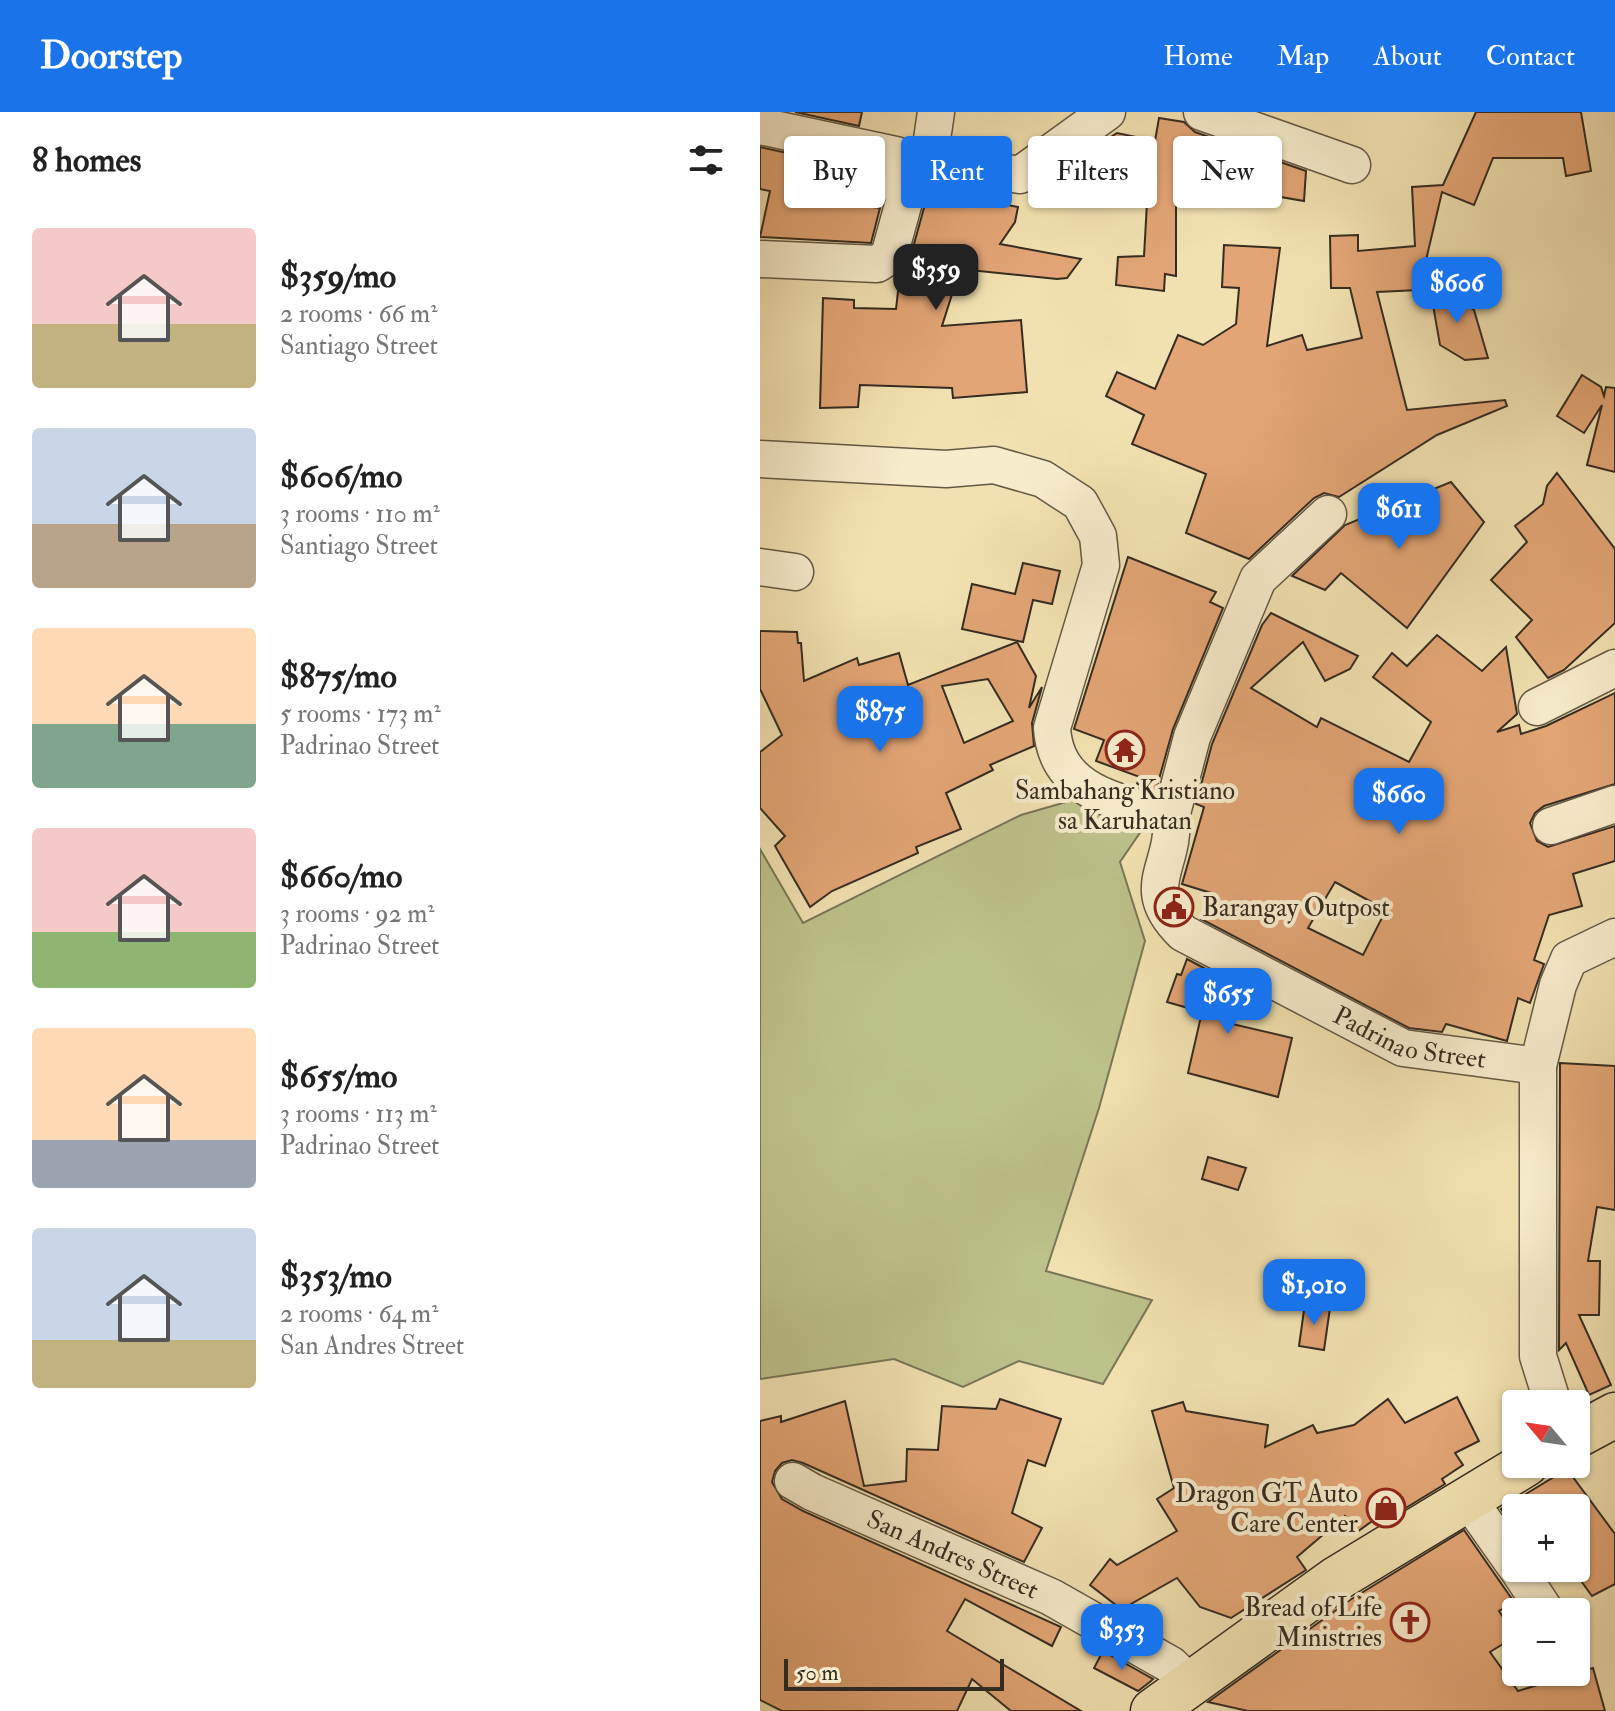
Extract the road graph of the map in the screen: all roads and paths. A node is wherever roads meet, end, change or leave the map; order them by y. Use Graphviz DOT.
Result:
graph roads {
  1 [pos="936,112"];
  2 [pos="1107,112"];
  3 [pos="1202,112"];
  4 [pos="760,126"];
  5 [pos="923,136"];
  6 [pos="901,155"];
  7 [pos="1352,165"];
  8 [pos="901,168"];
  9 [pos="1012,174"];
  10 [pos="901,191"];
  11 [pos="902,208"];
  12 [pos="760,259"];
  13 [pos="760,459"];
  14 [pos="1328,514"];
  15 [pos="1615,668"];
  16 [pos="1537,707"];
  17 [pos="1615,804"];
  18 [pos="1171,817"];
  19 [pos="1551,826"];
  20 [pos="1615,937"];
  21 [pos="1538,1066"];
  22 [pos="1549,1390"];
  23 [pos="1615,1415"];
  24 [pos="1590,1428"];
  25 [pos="1503,1478"];
  26 [pos="793,1481"];
  27 [pos="1468,1499"];
  28 [pos="1502,1547"];
  29 [pos="1192,1685"];
  30 [pos="1153,1711"];
  1 -- 5 [label="street"];
  2 -- 9 [label="street"];
  3 -- 7 [label="street"];
  4 -- 6 [label="street"];
  8 -- 10 [label="street"];
  11 -- 12 [label="street"];
  13 -- 18 [label="street"];
  14 -- 18 [label="street, Padrinao Street"];
  15 -- 16 [label="street"];
  17 -- 19 [label="street"];
  18 -- 21 [label="street, Padrinao Street"];
  20 -- 21 [label="street"];
  21 -- 22 [label="street"];
  23 -- 24 [label="main road"];
  25 -- 27 [label="main road"];
  26 -- 29 [label="street, San Andres Street"];
  27 -- 28 [label="street"];
  27 -- 29 [label="main road"];
  29 -- 30 [label="main road"];
}
